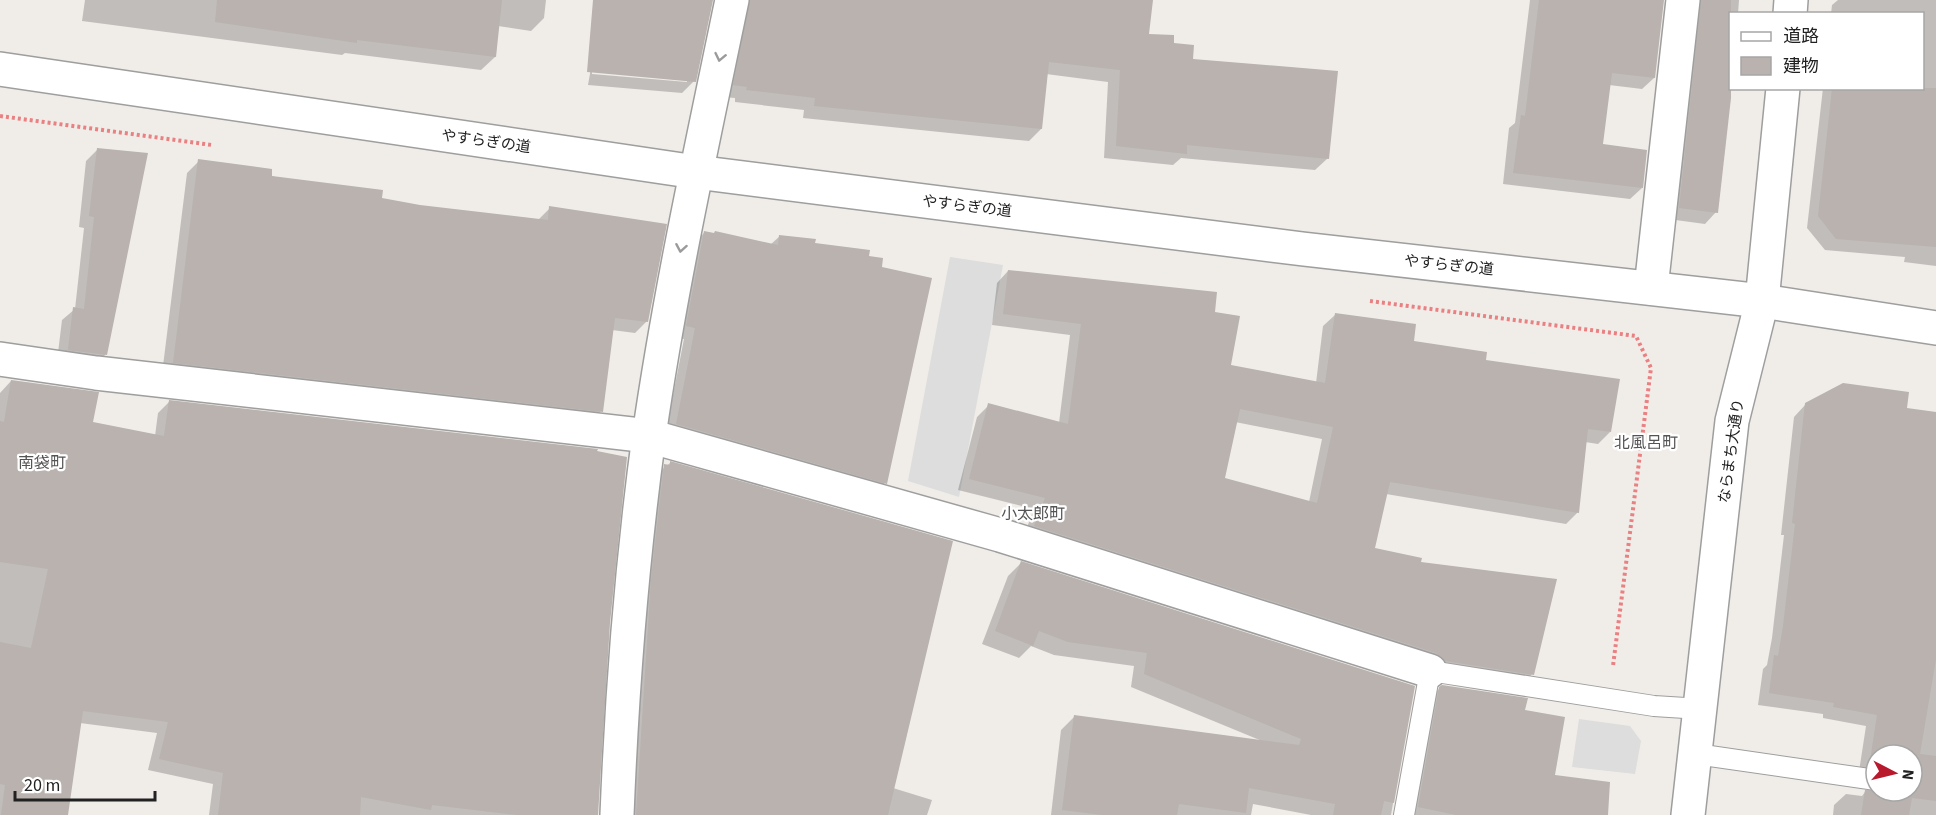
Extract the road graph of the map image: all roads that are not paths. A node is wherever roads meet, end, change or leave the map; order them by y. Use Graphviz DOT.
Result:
graph roads {
  1 [pos="732,0"];
  2 [pos="1683,0"];
  3 [pos="0,69"];
  4 [pos="1783,90"];
  5 [pos="696,172"];
  6 [pos="1651,288"];
  7 [pos="1762,301"];
  8 [pos="1936,328"];
  9 [pos="0,358"];
  10 [pos="649,436"];
  11 [pos="1431,671"];
  12 [pos="1701,709"];
  13 [pos="1696,754"];
  14 [pos="1864,778"];
  15 [pos="617,815"];
  16 [pos="1404,815"];
  17 [pos="1688,815"];
  1 -- 5 [label="street, one-way"];
  2 -- 6 [label="street"];
  3 -- 5 [label="street, やすらぎの道"];
  4 -- 7 [label="street, ならまち大通り"];
  5 -- 6 [label="street, やすらぎの道"];
  5 -- 10 [label="street, one-way"];
  6 -- 7 [label="street, やすらぎの道"];
  7 -- 8 [label="street, やすらぎの道"];
  7 -- 12 [label="street, ならまち大通り"];
  9 -- 10 [label="street"];
  10 -- 11 [label="street"];
  10 -- 15 [label="street"];
  11 -- 12 [label="lane"];
  11 -- 16 [label="lane"];
  12 -- 13 [label="street, ならまち大通り"];
  13 -- 14 [label="lane"];
  13 -- 17 [label="street, ならまち大通り"];
}
